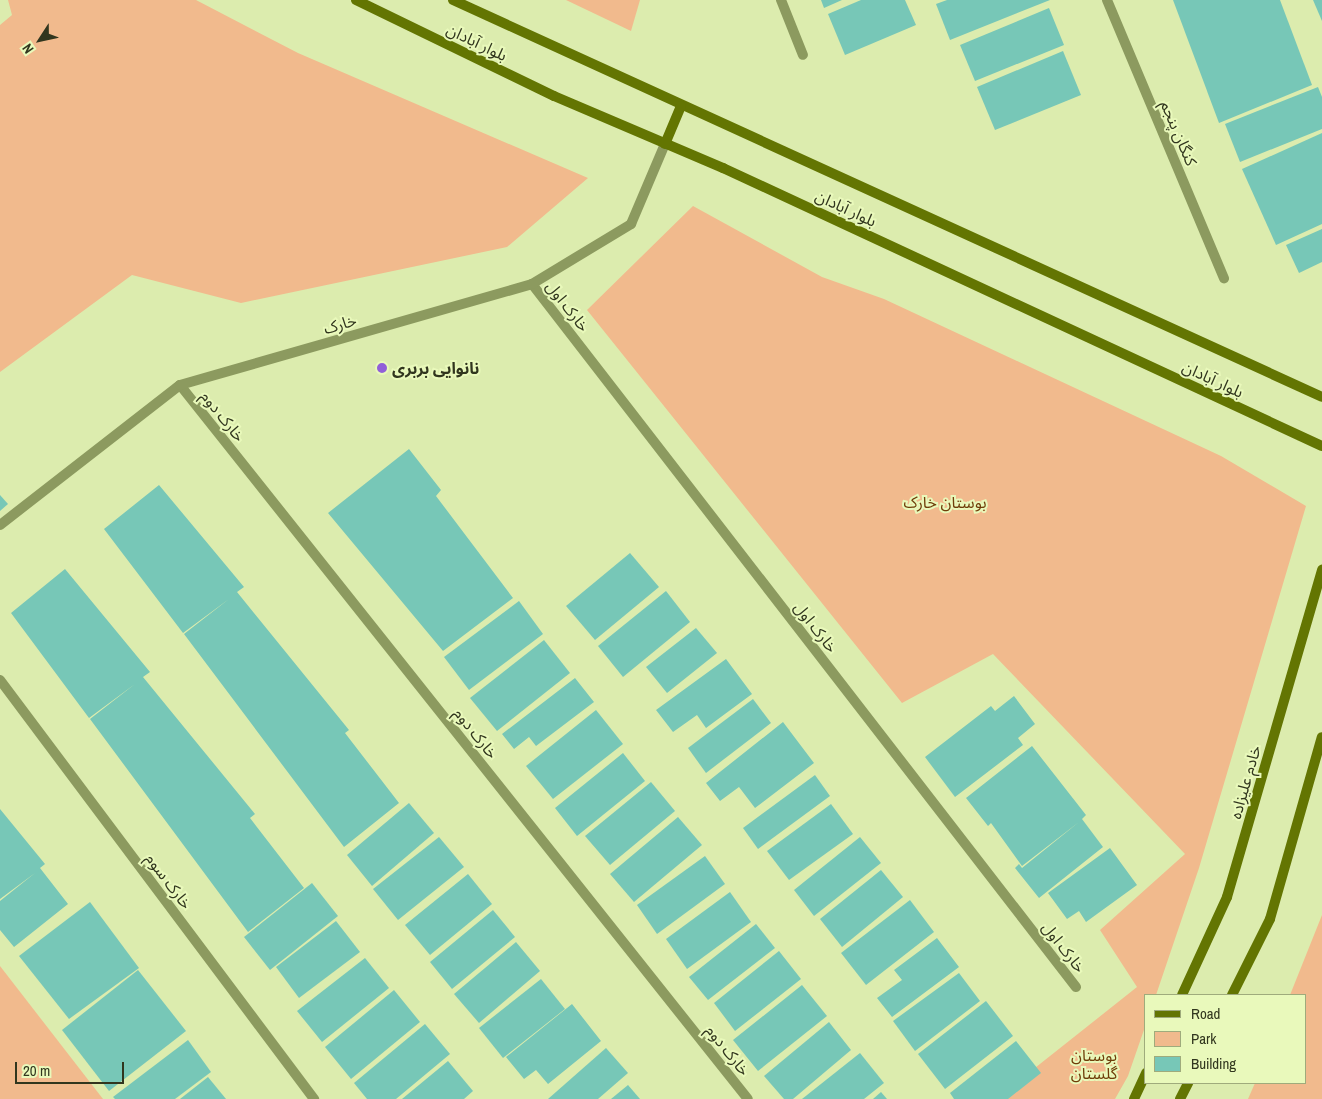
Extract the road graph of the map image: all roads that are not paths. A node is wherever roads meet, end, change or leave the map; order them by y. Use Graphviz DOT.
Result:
graph roads {
  1 [pos="356,0"];
  2 [pos="452,0"];
  3 [pos="781,0"];
  4 [pos="1107,0"];
  5 [pos="803,55"];
  6 [pos="681,106"];
  7 [pos="665,144"];
  8 [pos="1224,278"];
  9 [pos="532,284"];
  10 [pos="180,385"];
  11 [pos="1322,397"];
  12 [pos="1322,446"];
  13 [pos="0,525"];
  14 [pos="1322,570"];
  15 [pos="0,680"];
  16 [pos="1322,737"];
  17 [pos="1076,987"];
  18 [pos="1182,994"];
  19 [pos="1232,994"];
  20 [pos="1144,1077"];
  21 [pos="1188,1084"];
  22 [pos="314,1099"];
  23 [pos="748,1099"];
  24 [pos="1134,1099"];
  25 [pos="1180,1099"];
  1 -- 7 [label="main road, بلوار آبادان"];
  2 -- 6 [label="main road, بلوار آبادان"];
  3 -- 5 [label="street"];
  4 -- 8 [label="street, کنگان پنجم"];
  6 -- 7 [label="main road"];
  6 -- 11 [label="main road, بلوار آبادان"];
  7 -- 9 [label="street, خارک"];
  7 -- 12 [label="main road, بلوار آبادان"];
  9 -- 10 [label="street, خارک"];
  9 -- 17 [label="street, خارک اول"];
  10 -- 13 [label="street, خارک"];
  10 -- 23 [label="street, خارک دوم"];
  14 -- 18 [label="main road, خادم علیزاده"];
  15 -- 22 [label="street, خارک سوم"];
  16 -- 19 [label="main road"];
  20 -- 24 [label="main road"];
  21 -- 25 [label="main road"];
}
